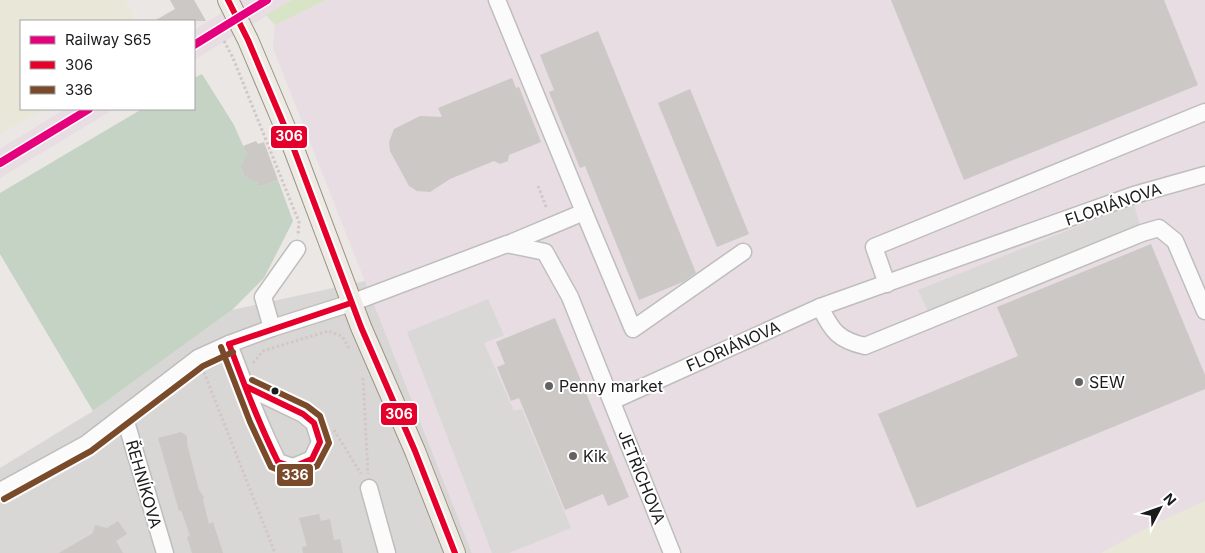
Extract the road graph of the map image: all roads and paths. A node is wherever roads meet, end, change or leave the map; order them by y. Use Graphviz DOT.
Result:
graph roads {
  1 [pos="228,0"];
  2 [pos="497,0"];
  3 [pos="224,41"];
  4 [pos="1205,112"];
  5 [pos="1205,175"];
  6 [pos="538,186"];
  7 [pos="547,209"];
  8 [pos="584,212"];
  9 [pos="508,244"];
  10 [pos="298,249"];
  11 [pos="744,252"];
  12 [pos="887,284"];
  13 [pos="352,303"];
  14 [pos="820,307"];
  15 [pos="1205,311"];
  16 [pos="272,328"];
  17 [pos="229,344"];
  18 [pos="352,353"];
  19 [pos="198,358"];
  20 [pos="377,363"];
  21 [pos="250,366"];
  22 [pos="245,386"];
  23 [pos="612,401"];
  24 [pos="124,415"];
  25 [pos="330,422"];
  26 [pos="369,488"];
  27 [pos="0,491"];
  28 [pos="165,553"];
  29 [pos="276,553"];
  30 [pos="387,553"];
  31 [pos="455,553"];
  32 [pos="672,553"];
  1 -- 13 [label="main road"];
  2 -- 8 [label="street"];
  3 -- 10 [label="path"];
  4 -- 12 [label="street"];
  5 -- 12 [label="street, FLORIÁNOVA"];
  6 -- 7 [label="path"];
  8 -- 9 [label="street"];
  8 -- 11 [label="street"];
  9 -- 13 [label="street"];
  9 -- 23 [label="street"];
  10 -- 16 [label="street"];
  12 -- 14 [label="street, FLORIÁNOVA"];
  13 -- 16 [label="street"];
  13 -- 20 [label="main road"];
  14 -- 15 [label="street"];
  14 -- 23 [label="street, FLORIÁNOVA"];
  16 -- 17 [label="street"];
  17 -- 19 [label="street"];
  17 -- 22 [label="street"];
  18 -- 21 [label="path"];
  19 -- 24 [label="street"];
  19 -- 29 [label="path"];
  20 -- 26 [label="path"];
  20 -- 31 [label="main road"];
  22 -- 22 [label="street"];
  23 -- 32 [label="street, JETŘICHOVA"];
  24 -- 27 [label="street"];
  24 -- 28 [label="street, ŘEHNÍKOVA"];
  25 -- 26 [label="path"];
  26 -- 30 [label="street"];
}
